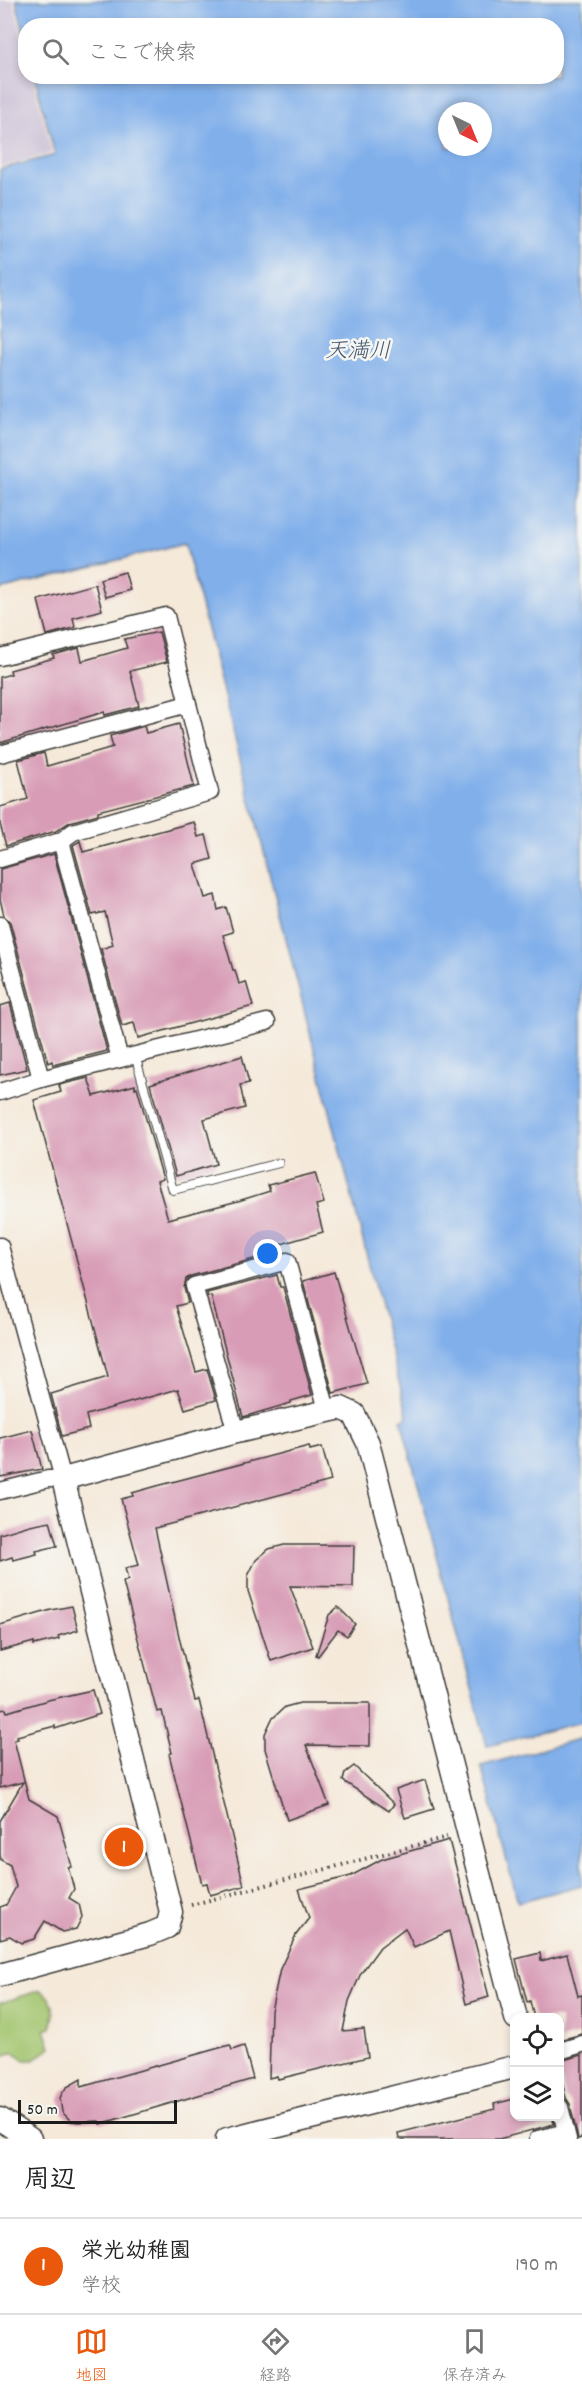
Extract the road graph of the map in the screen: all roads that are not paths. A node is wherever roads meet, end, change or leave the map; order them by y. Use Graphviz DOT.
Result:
graph roads {
  1 [pos="0,657"];
  2 [pos="188,704"];
  3 [pos="0,754"];
  4 [pos="61,841"];
  5 [pos="0,859"];
  6 [pos="0,925"];
  7 [pos="267,1022"];
  8 [pos="127,1057"];
  9 [pos="40,1079"];
  10 [pos="0,1092"];
  11 [pos="279,1163"];
  12 [pos="0,1246"];
  13 [pos="327,1410"];
  14 [pos="236,1432"];
  15 [pos="63,1479"];
  16 [pos="0,1491"];
  17 [pos="0,1975"];
  18 [pos="515,2013"];
  19 [pos="582,2044"];
  20 [pos="564,2050"];
  21 [pos="510,2068"];
  22 [pos="0,2119"];
  23 [pos="567,2135"];
  24 [pos="30,2139"];
  25 [pos="227,2139"];
  26 [pos="538,2139"];
  1 -- 2 [label="street"];
  2 -- 3 [label="street"];
  2 -- 4 [label="street"];
  4 -- 5 [label="street"];
  4 -- 8 [label="street"];
  6 -- 9 [label="street"];
  7 -- 8 [label="street"];
  8 -- 9 [label="street"];
  8 -- 11 [label="lane"];
  9 -- 10 [label="street"];
  12 -- 15 [label="street"];
  13 -- 14 [label="street"];
  13 -- 14 [label="street"];
  13 -- 18 [label="street"];
  14 -- 15 [label="street"];
  15 -- 16 [label="street"];
  15 -- 17 [label="street"];
  19 -- 20 [label="street"];
  21 -- 25 [label="street"];
  22 -- 24 [label="street"];
  23 -- 26 [label="street"];
}
